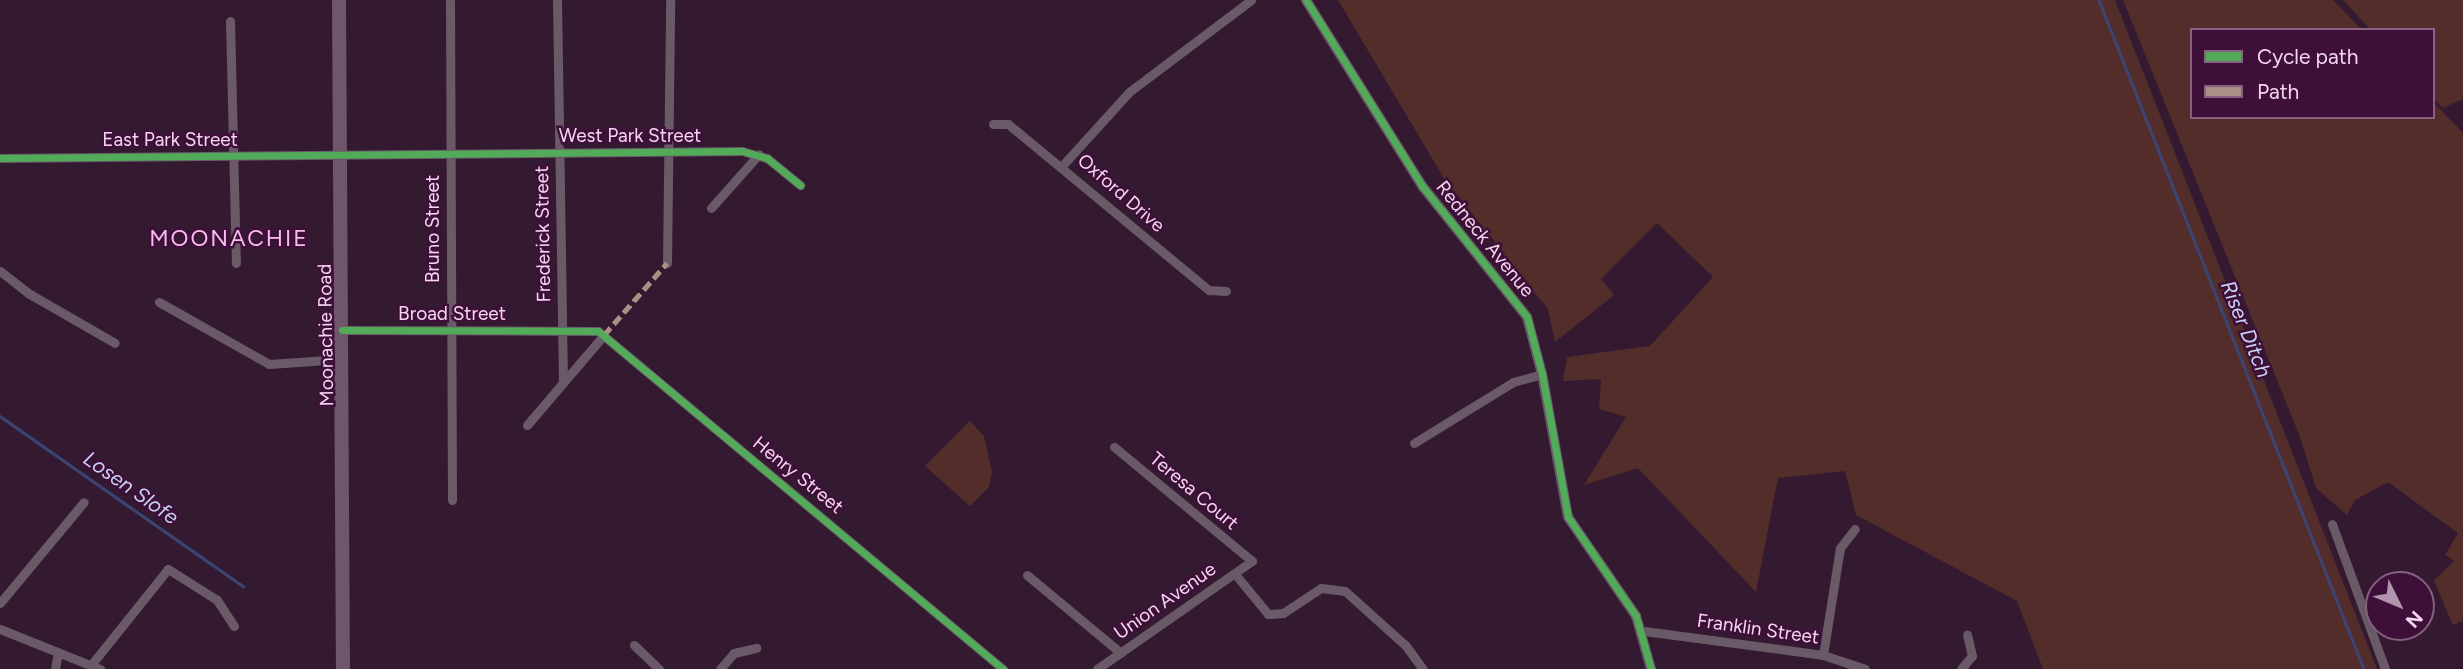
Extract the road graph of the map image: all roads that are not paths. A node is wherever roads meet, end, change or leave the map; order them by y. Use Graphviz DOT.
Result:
graph roads {
  1 [pos="339,0"];
  2 [pos="450,0"];
  3 [pos="557,0"];
  4 [pos="670,0"];
  5 [pos="1251,0"];
  6 [pos="1306,0"];
  7 [pos="230,21"];
  8 [pos="993,124"];
  9 [pos="669,151"];
  10 [pos="559,152"];
  11 [pos="450,153"];
  12 [pos="340,154"];
  13 [pos="759,154"];
  14 [pos="233,156"];
  15 [pos="0,158"];
  16 [pos="1061,167"];
  17 [pos="800,185"];
  18 [pos="711,208"];
  19 [pos="236,263"];
  20 [pos="667,263"];
  21 [pos="0,271"];
  22 [pos="1226,291"];
  23 [pos="159,302"];
  24 [pos="562,329"];
  25 [pos="342,330"];
  26 [pos="451,330"];
  27 [pos="604,335"];
  28 [pos="115,343"];
  29 [pos="342,359"];
  30 [pos="1542,374"];
  31 [pos="563,383"];
  32 [pos="527,425"];
  33 [pos="1414,443"];
  34 [pos="1114,447"];
  35 [pos="452,500"];
  36 [pos="84,502"];
  37 [pos="2332,524"];
  38 [pos="1855,529"];
  39 [pos="1252,561"];
  40 [pos="1235,573"];
  41 [pos="1027,575"];
  42 [pos="0,603"];
  43 [pos="234,626"];
  44 [pos="0,629"];
  45 [pos="1644,631"];
  46 [pos="1967,635"];
  47 [pos="634,645"];
  48 [pos="756,648"];
  49 [pos="58,652"];
  50 [pos="1121,653"];
  51 [pos="1823,655"];
  52 [pos="96,667"];
  53 [pos="55,669"];
  54 [pos="343,669"];
  55 [pos="659,669"];
  56 [pos="720,669"];
  57 [pos="1003,669"];
  58 [pos="1097,669"];
  59 [pos="1423,669"];
  60 [pos="1651,669"];
  61 [pos="1865,669"];
  62 [pos="1961,669"];
  63 [pos="2385,669"];
  1 -- 12 [label="main road, Moonachie Road"];
  2 -- 11 [label="street, Bruno Street"];
  3 -- 10 [label="street, Frederick Street"];
  4 -- 9 [label="street"];
  5 -- 16 [label="street, Oxford Drive"];
  6 -- 30 [label="street, Redneck Avenue"];
  7 -- 14 [label="street"];
  8 -- 16 [label="street"];
  9 -- 10 [label="street, West Park Street"];
  9 -- 13 [label="street, West Park Street"];
  9 -- 20 [label="street"];
  10 -- 11 [label="street, West Park Street"];
  10 -- 24 [label="street, Frederick Street"];
  11 -- 12 [label="street, West Park Street"];
  11 -- 26 [label="street, Bruno Street"];
  12 -- 14 [label="street, East Park Street"];
  12 -- 25 [label="main road, Moonachie Road"];
  13 -- 17 [label="street"];
  13 -- 18 [label="street"];
  14 -- 15 [label="street, East Park Street"];
  14 -- 19 [label="street"];
  16 -- 22 [label="street, Oxford Drive"];
  21 -- 28 [label="street"];
  23 -- 29 [label="street"];
  24 -- 26 [label="street, Broad Street"];
  24 -- 27 [label="street, Henry Street"];
  24 -- 31 [label="street, Frederick Street"];
  25 -- 26 [label="street, Broad Street"];
  25 -- 29 [label="main road, Moonachie Road"];
  26 -- 35 [label="street, Bruno Street"];
  27 -- 31 [label="street"];
  27 -- 57 [label="street, Henry Street"];
  29 -- 54 [label="main road, Moonachie Road"];
  30 -- 33 [label="street"];
  30 -- 45 [label="street, Redneck Avenue"];
  31 -- 32 [label="street"];
  34 -- 39 [label="street, Teresa Court"];
  36 -- 42 [label="street"];
  37 -- 63 [label="street"];
  38 -- 51 [label="street"];
  39 -- 40 [label="street, Union Avenue"];
  40 -- 50 [label="street, Union Avenue"];
  40 -- 59 [label="street"];
  41 -- 50 [label="street"];
  43 -- 52 [label="street"];
  44 -- 49 [label="street"];
  45 -- 51 [label="street, Franklin Street"];
  45 -- 60 [label="street, Redneck Avenue"];
  46 -- 62 [label="street"];
  47 -- 55 [label="street"];
  48 -- 56 [label="street"];
  49 -- 52 [label="street"];
  49 -- 53 [label="street"];
  50 -- 58 [label="street, Union Avenue"];
  51 -- 61 [label="street, Franklin Street"];
}
